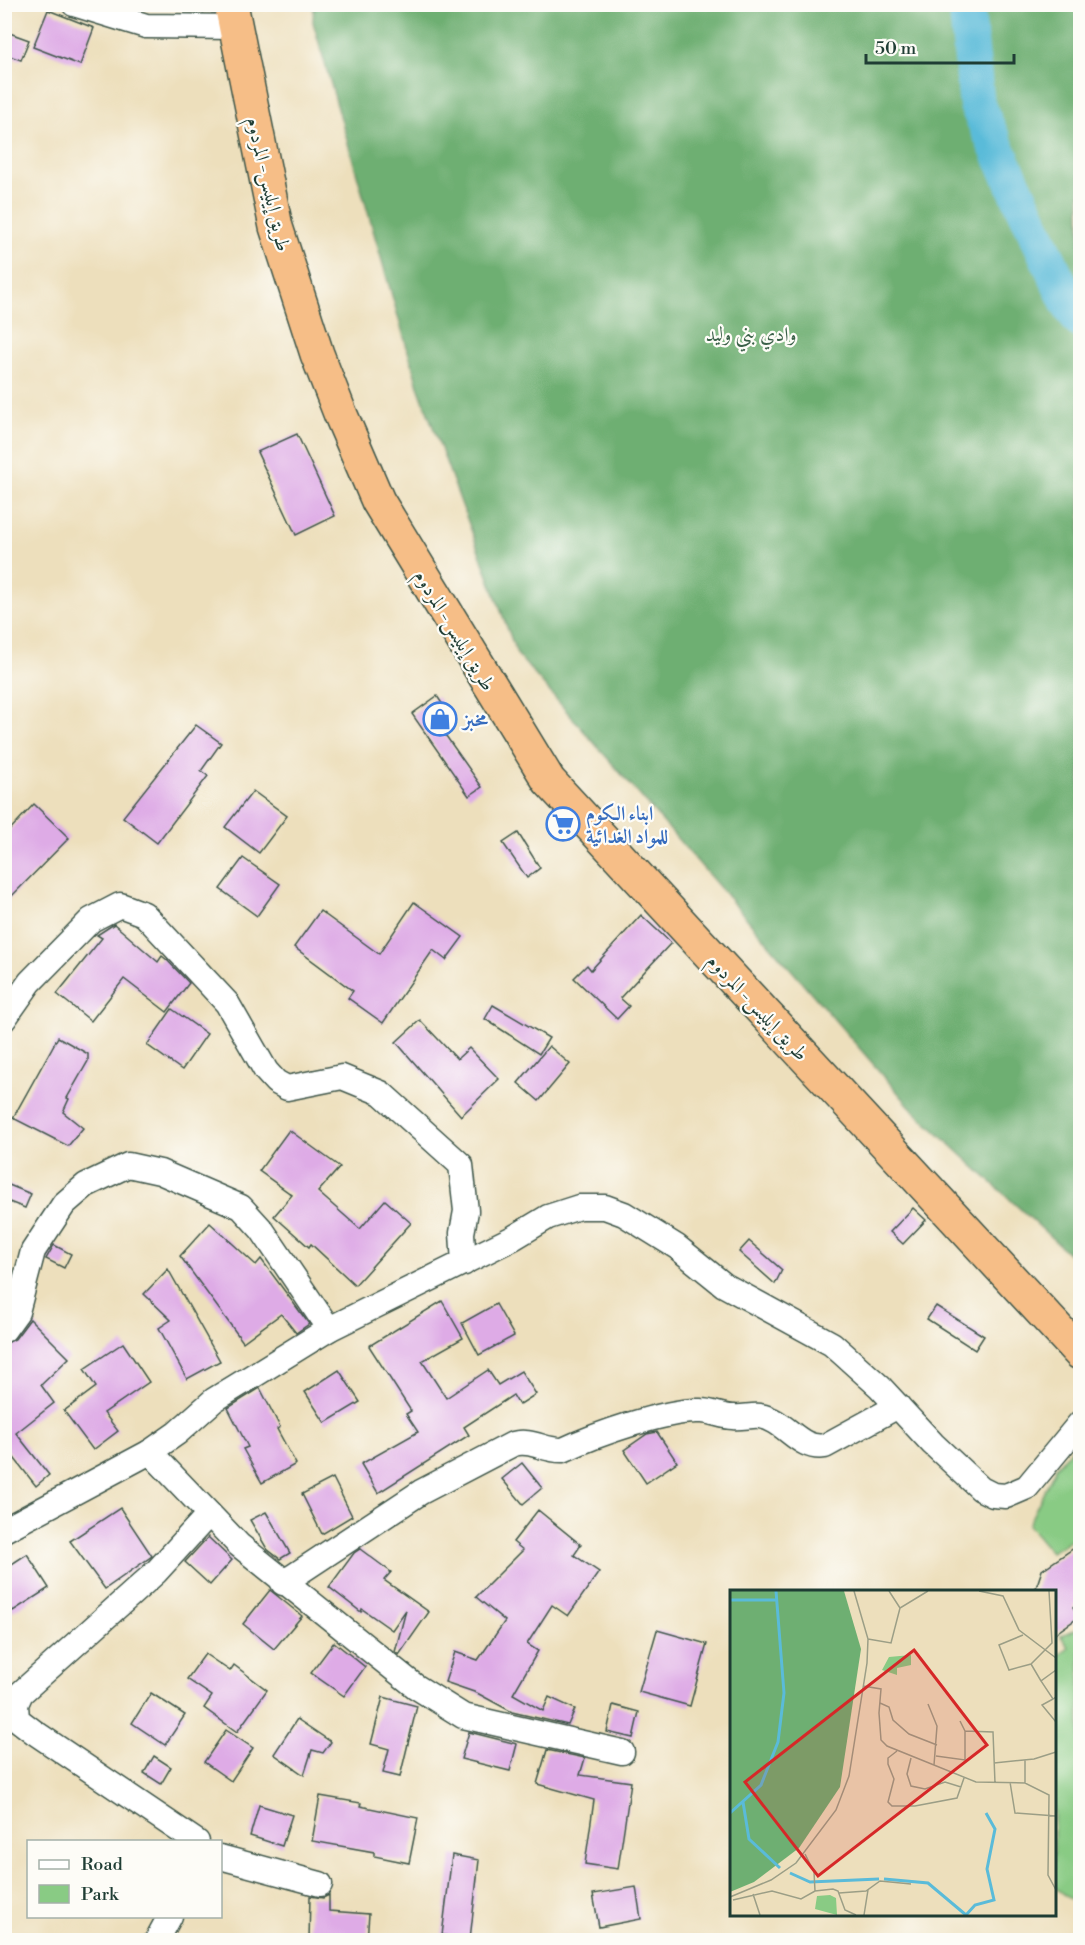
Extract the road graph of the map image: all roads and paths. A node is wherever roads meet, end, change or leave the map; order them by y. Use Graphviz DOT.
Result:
graph roads {
  1 [pos="74,4"];
  2 [pos="232,16"];
  3 [pos="4,1019"];
  4 [pos="464,1263"];
  5 [pos="329,1329"];
  6 [pos="4,1330"];
  7 [pos="1080,1353"];
  8 [pos="898,1406"];
  9 [pos="1080,1423"];
  10 [pos="150,1452"];
  11 [pos="209,1514"];
  12 [pos="4,1530"];
  13 [pos="283,1583"];
  14 [pos="622,1752"];
  15 [pos="194,1840"];
  16 [pos="222,1858"];
  17 [pos="320,1884"];
  18 [pos="170,1918"];
  19 [pos="158,1941"];
  1 -- 2 [label="street"];
  2 -- 7 [label="highway, طريق إيليس- المردوم"];
  3 -- 4 [label="street"];
  4 -- 5 [label="street"];
  4 -- 8 [label="street"];
  5 -- 6 [label="street"];
  5 -- 10 [label="street"];
  8 -- 9 [label="street"];
  8 -- 13 [label="street"];
  10 -- 11 [label="street"];
  10 -- 12 [label="street"];
  11 -- 13 [label="street"];
  11 -- 15 [label="street"];
  13 -- 14 [label="street"];
  16 -- 17 [label="street"];
  18 -- 19 [label="street"];
}
